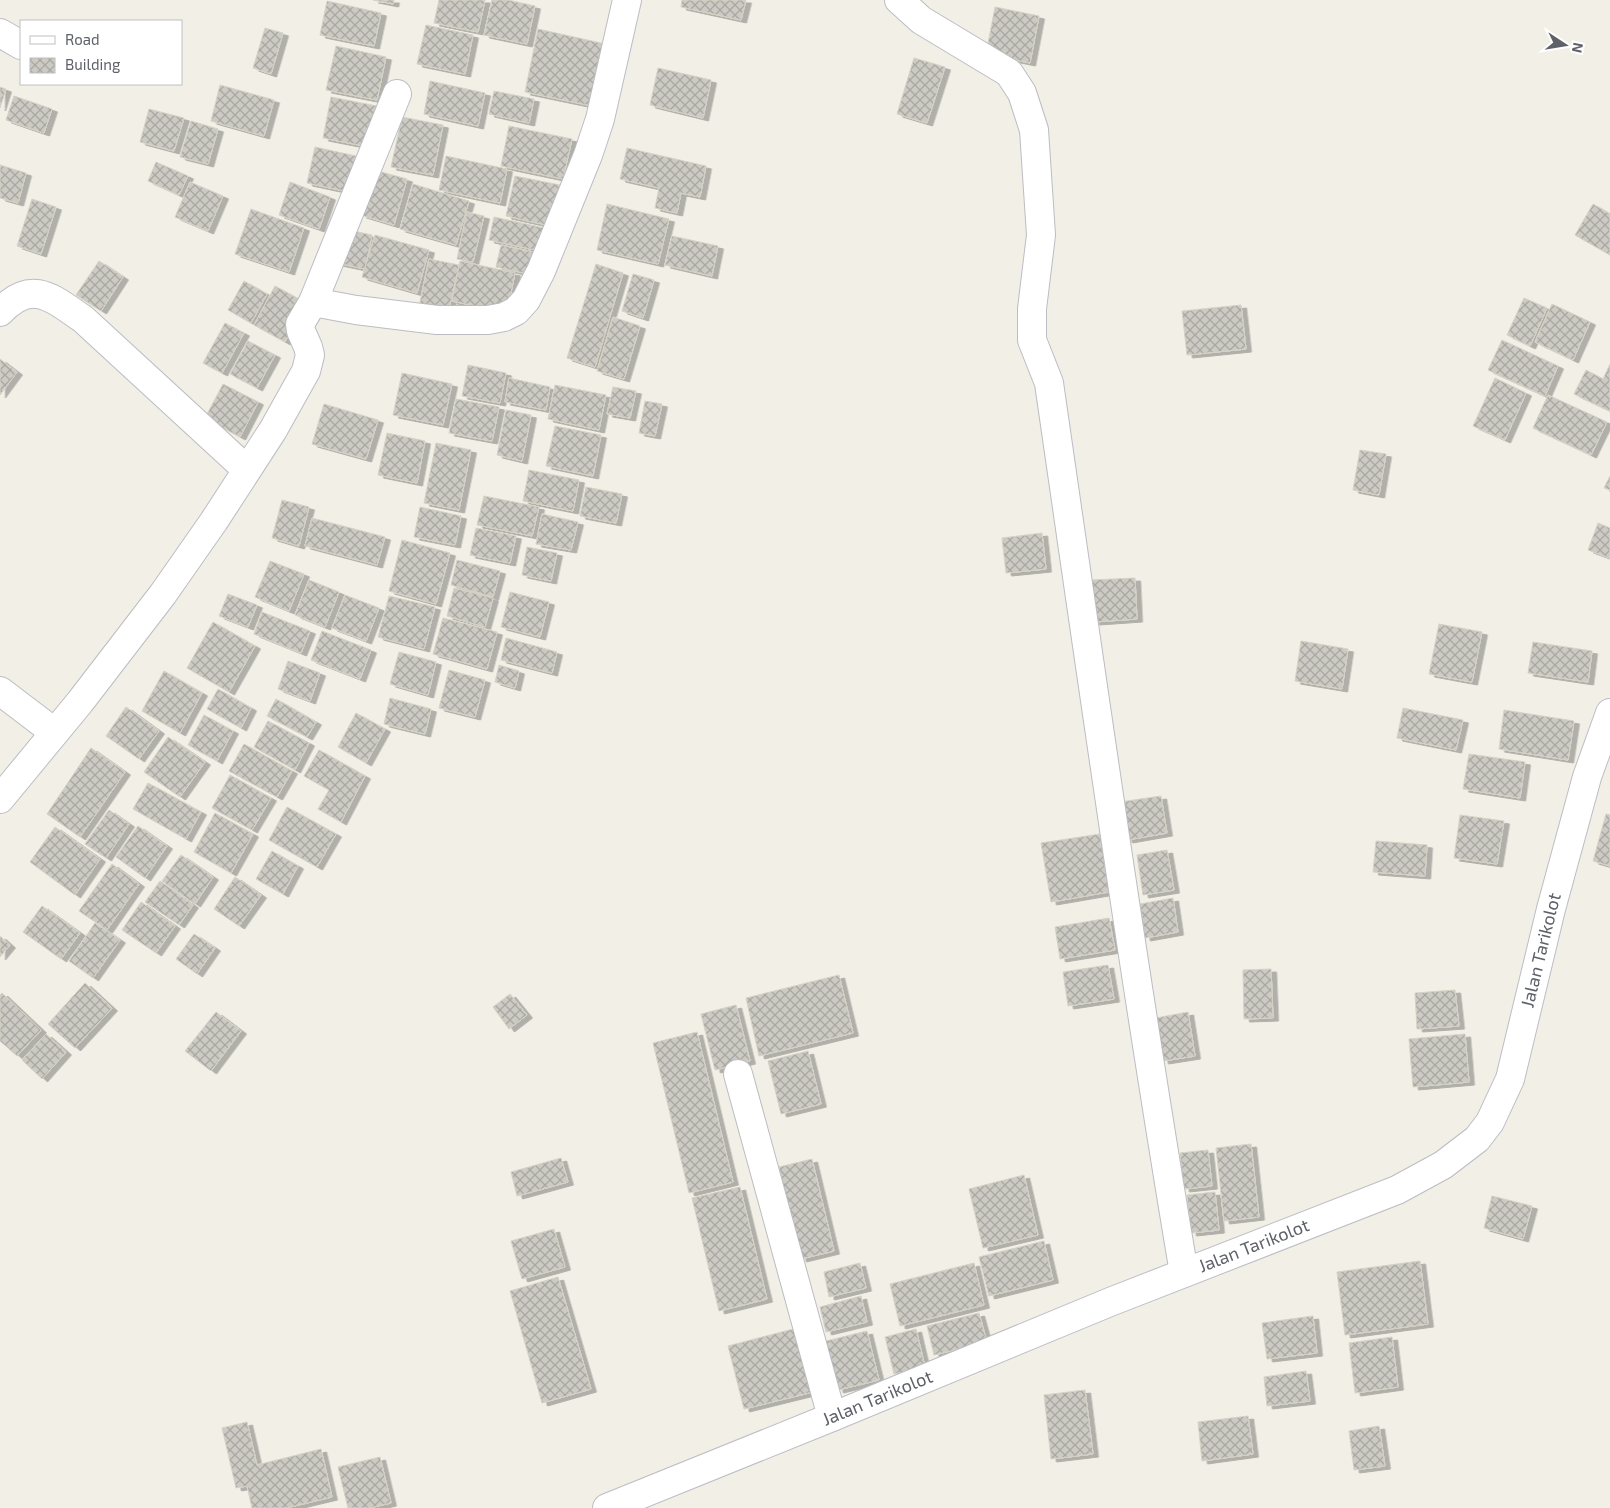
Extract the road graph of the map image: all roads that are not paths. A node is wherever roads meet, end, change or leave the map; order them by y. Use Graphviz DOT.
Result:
graph roads {
  1 [pos="627,0"];
  2 [pos="899,0"];
  3 [pos="0,33"];
  4 [pos="20,44"];
  5 [pos="397,94"];
  6 [pos="313,302"];
  7 [pos="0,312"];
  8 [pos="246,469"];
  9 [pos="0,692"];
  10 [pos="1610,713"];
  11 [pos="54,732"];
  12 [pos="0,799"];
  13 [pos="738,1074"];
  14 [pos="1184,1273"];
  15 [pos="832,1417"];
  16 [pos="607,1508"];
  1 -- 6 [label="street"];
  2 -- 14 [label="street"];
  3 -- 4 [label="street"];
  5 -- 6 [label="street"];
  6 -- 8 [label="street"];
  7 -- 8 [label="street"];
  8 -- 11 [label="street"];
  9 -- 11 [label="street"];
  10 -- 14 [label="street, Jalan Tarikolot"];
  11 -- 12 [label="street"];
  13 -- 15 [label="street"];
  14 -- 15 [label="street, Jalan Tarikolot"];
  15 -- 16 [label="street, Jalan Tarikolot"];
}
